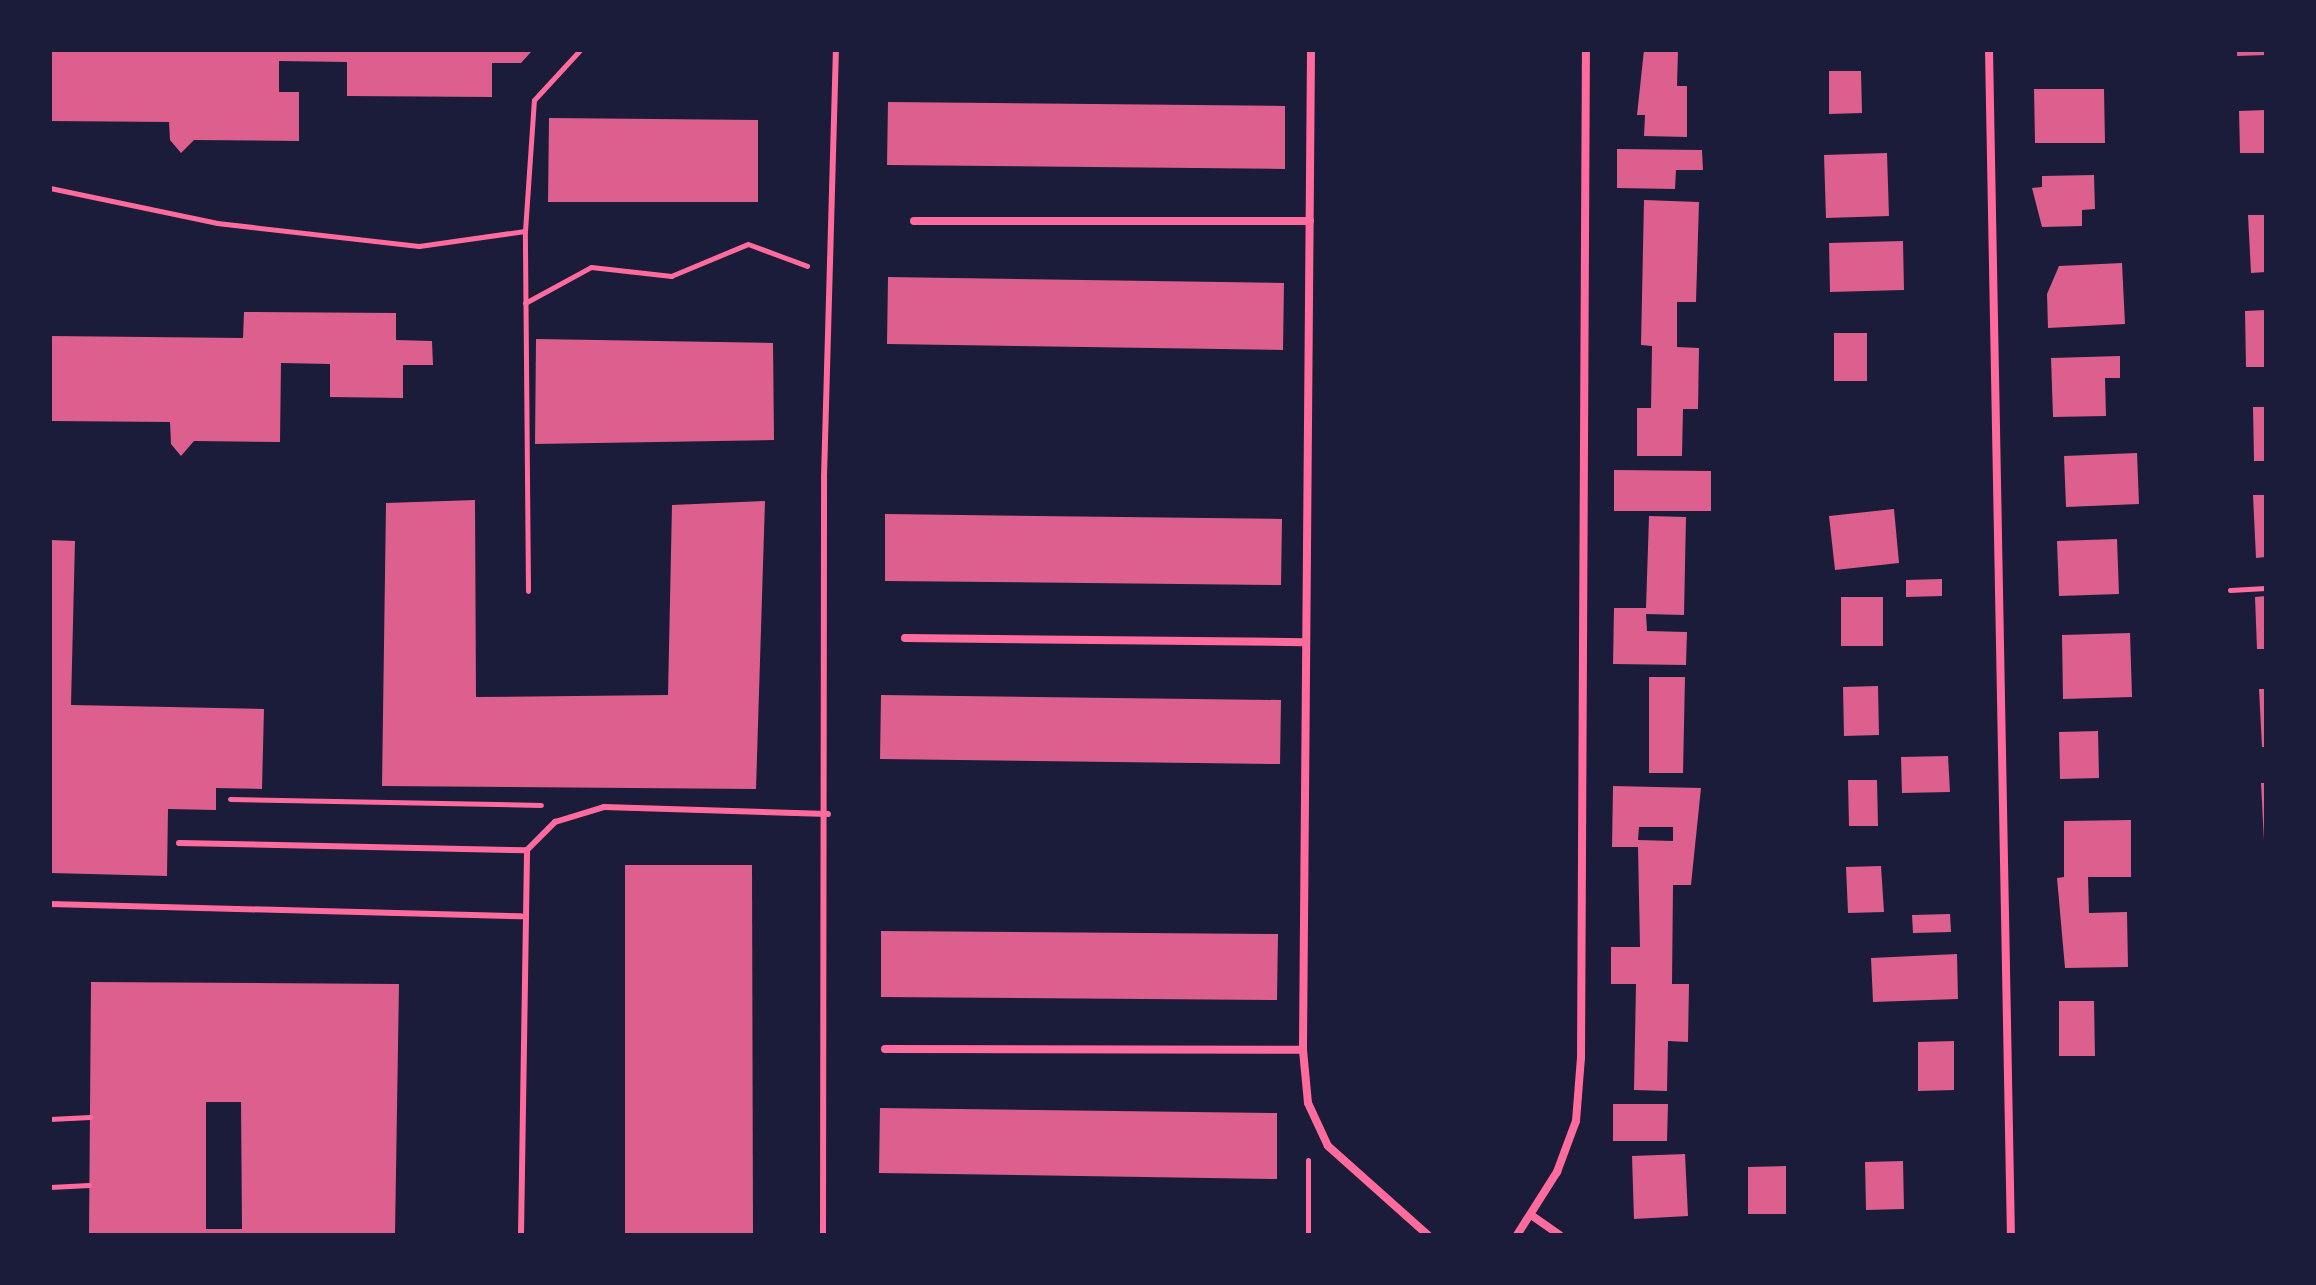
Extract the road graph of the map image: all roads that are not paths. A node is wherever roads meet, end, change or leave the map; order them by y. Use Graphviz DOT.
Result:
graph roads {
  1 [pos="836,50"];
  2 [pos="1311,50"];
  3 [pos="1586,50"];
  4 [pos="1989,50"];
  5 [pos="914,221"];
  6 [pos="1310,221"];
  7 [pos="905,638"];
  8 [pos="1304,642"];
  9 [pos="828,814"];
  10 [pos="179,843"];
  11 [pos="527,850"];
  12 [pos="50,904"];
  13 [pos="521,916"];
  14 [pos="885,1049"];
  15 [pos="1303,1050"];
  16 [pos="1531,1215"];
  17 [pos="521,1235"];
  18 [pos="823,1235"];
  19 [pos="1428,1235"];
  20 [pos="1517,1235"];
  21 [pos="1560,1235"];
  22 [pos="2011,1235"];
  1 -- 9 [label="lane"];
  2 -- 6 [label="street"];
  3 -- 16 [label="street"];
  4 -- 22 [label="street"];
  5 -- 6 [label="street"];
  6 -- 8 [label="street"];
  7 -- 8 [label="street"];
  8 -- 15 [label="street"];
  9 -- 11 [label="lane"];
  9 -- 18 [label="lane"];
  10 -- 11 [label="lane"];
  11 -- 13 [label="lane"];
  12 -- 13 [label="lane"];
  13 -- 17 [label="lane"];
  14 -- 15 [label="street"];
  15 -- 19 [label="street"];
  16 -- 20 [label="street"];
  16 -- 21 [label="street"];
}
